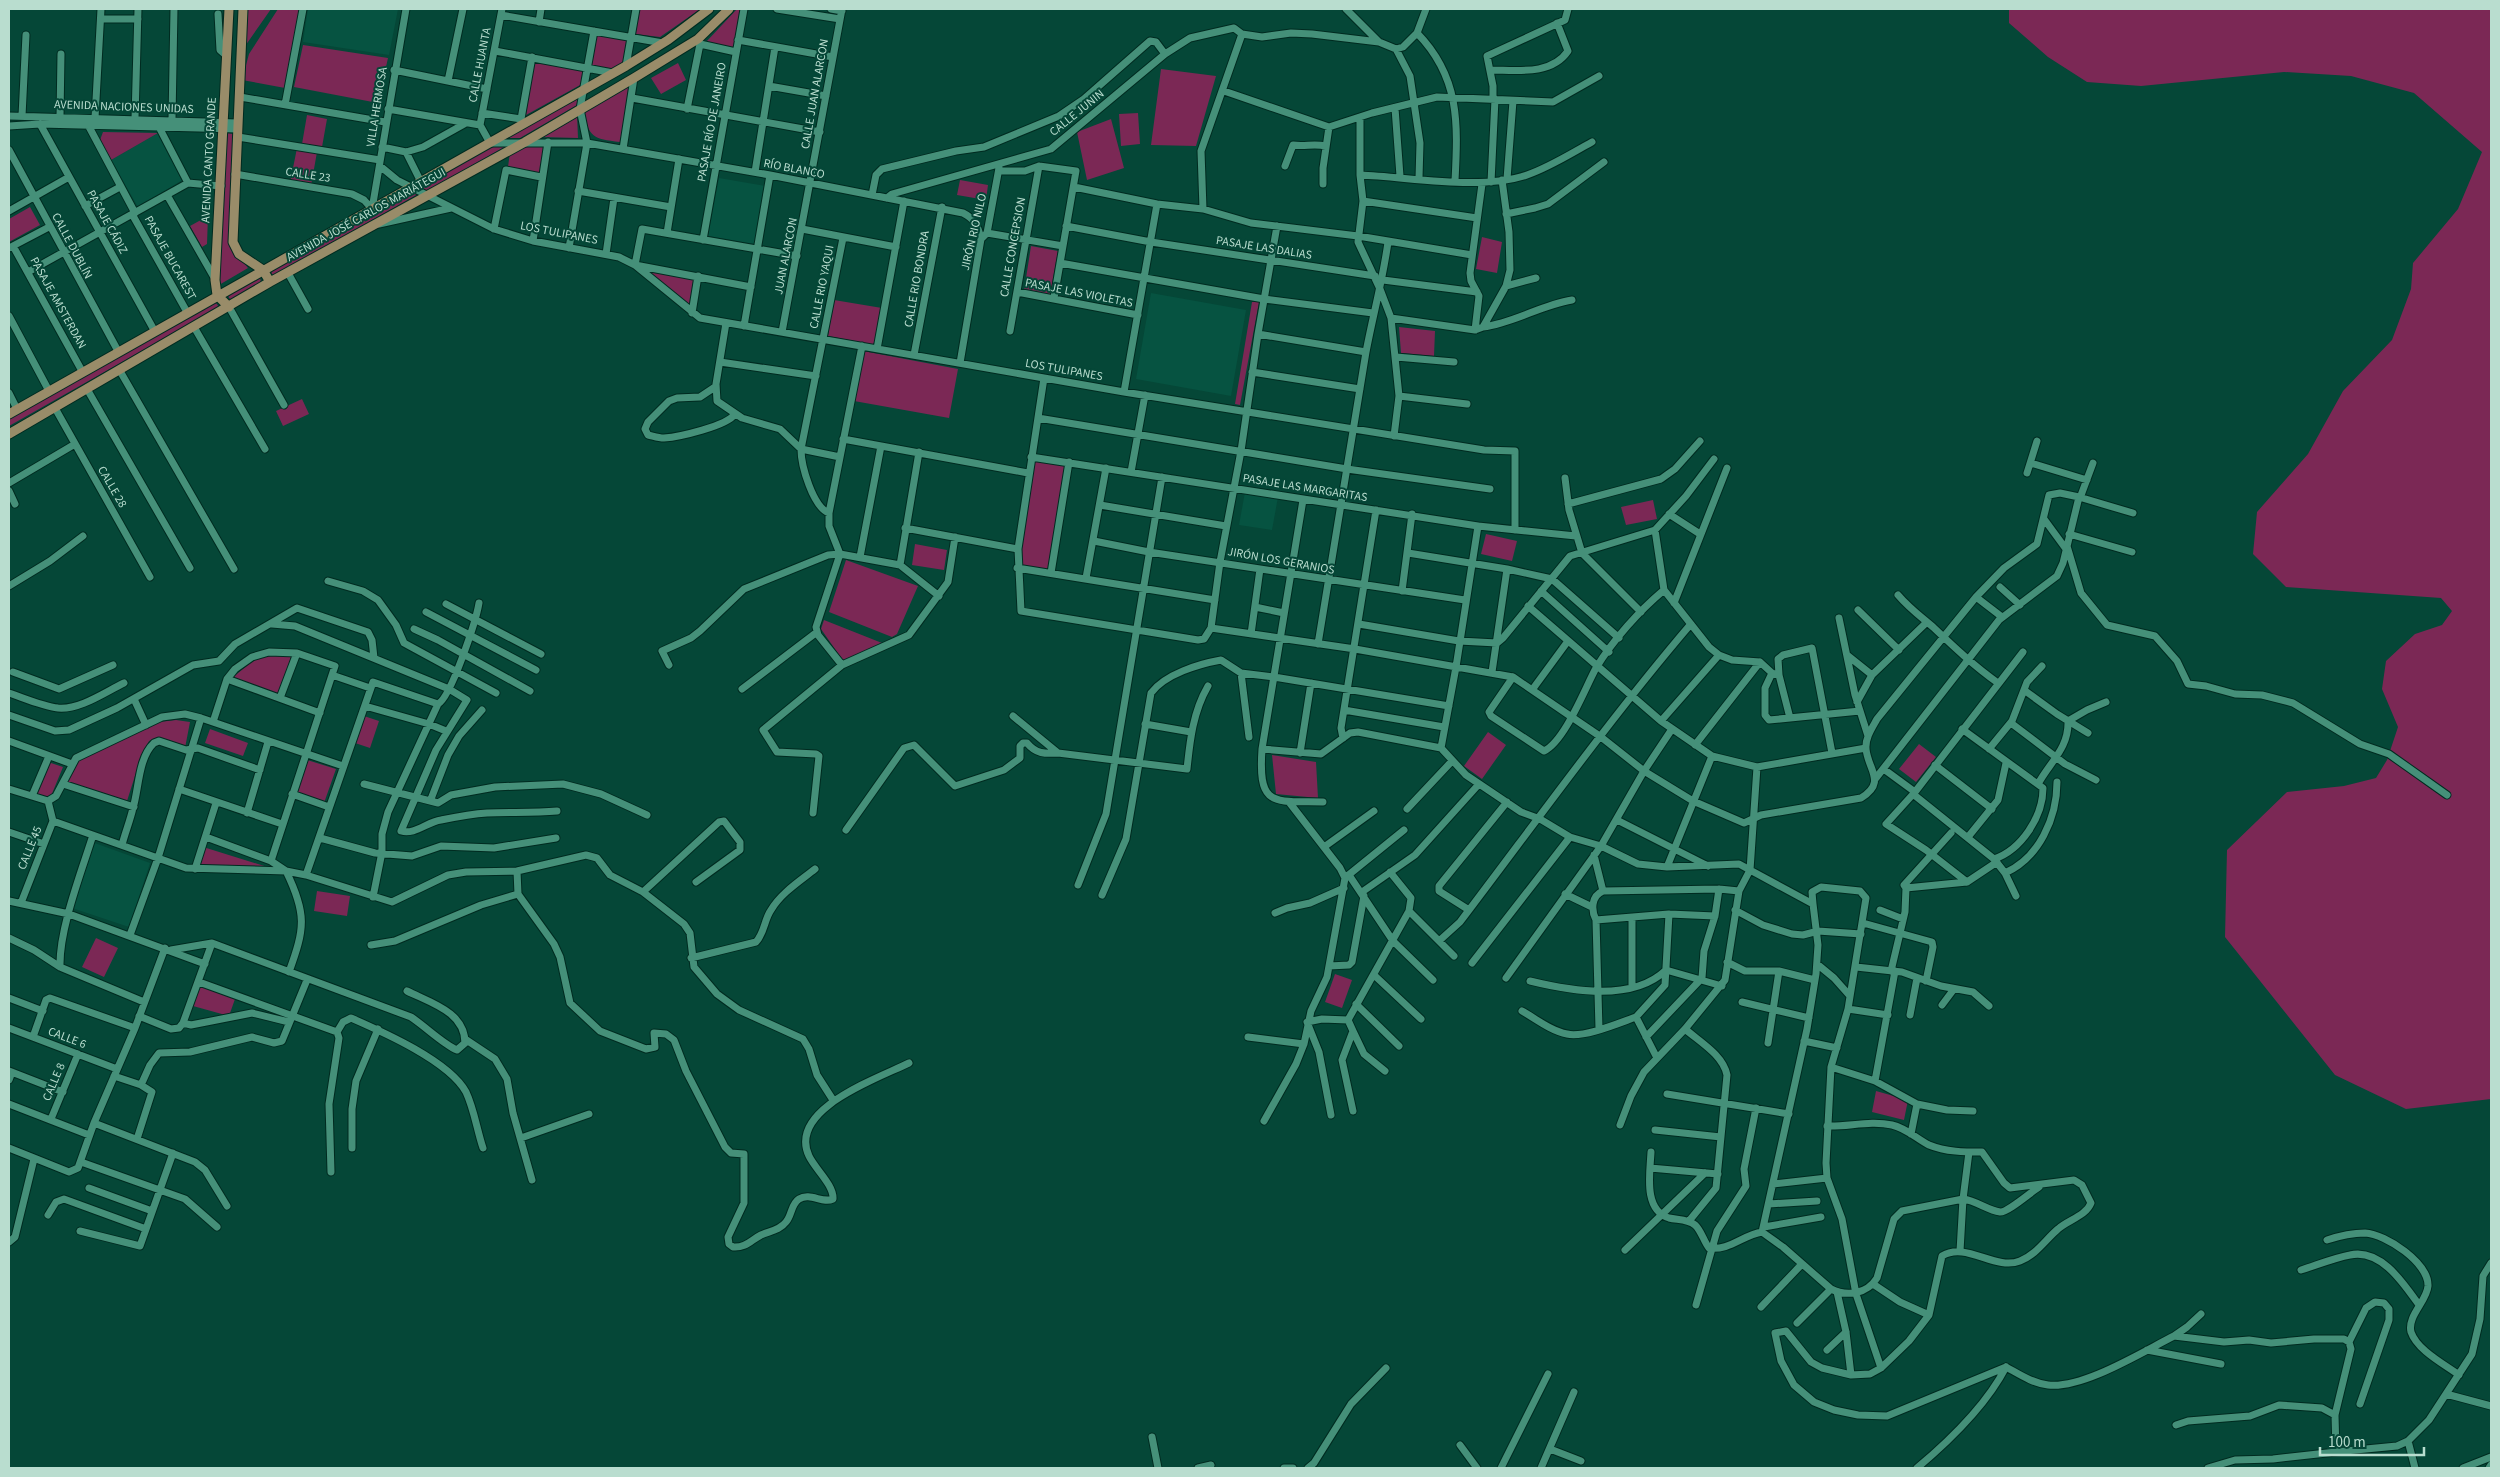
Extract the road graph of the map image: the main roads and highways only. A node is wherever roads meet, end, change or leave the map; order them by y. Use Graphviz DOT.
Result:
graph roads {
  1 [pos="229,9"];
  2 [pos="243,9"];
  3 [pos="709,9"];
  4 [pos="728,10"];
  5 [pos="263,270"];
  6 [pos="270,282"];
  7 [pos="217,296"];
  8 [pos="229,307"];
  9 [pos="9,414"];
  10 [pos="9,434"];
  1 -- 7 [label="main road, AVENIDA CANTO GRANDE"];
  2 -- 5 [label="main road"];
  3 -- 5 [label="main road, AVENIDA JOSÉ CARLOS MARIÁTEGUI"];
  4 -- 6 [label="main road, AVENIDA JOSÉ CARLOS MARIÁTEGUI"];
  5 -- 6 [label="main road"];
  5 -- 7 [label="main road, AVENIDA JOSÉ CARLOS MARIÁTEGUI"];
  6 -- 8 [label="main road, AVENIDA JOSÉ CARLOS MARIÁTEGUI"];
  7 -- 8 [label="main road"];
  7 -- 9 [label="main road, AVENIDA JOSÉ CARLOS MARIÁTEGUI"];
  8 -- 10 [label="main road, AVENIDA JOSÉ CARLOS MARIÁTEGUI"];
}
